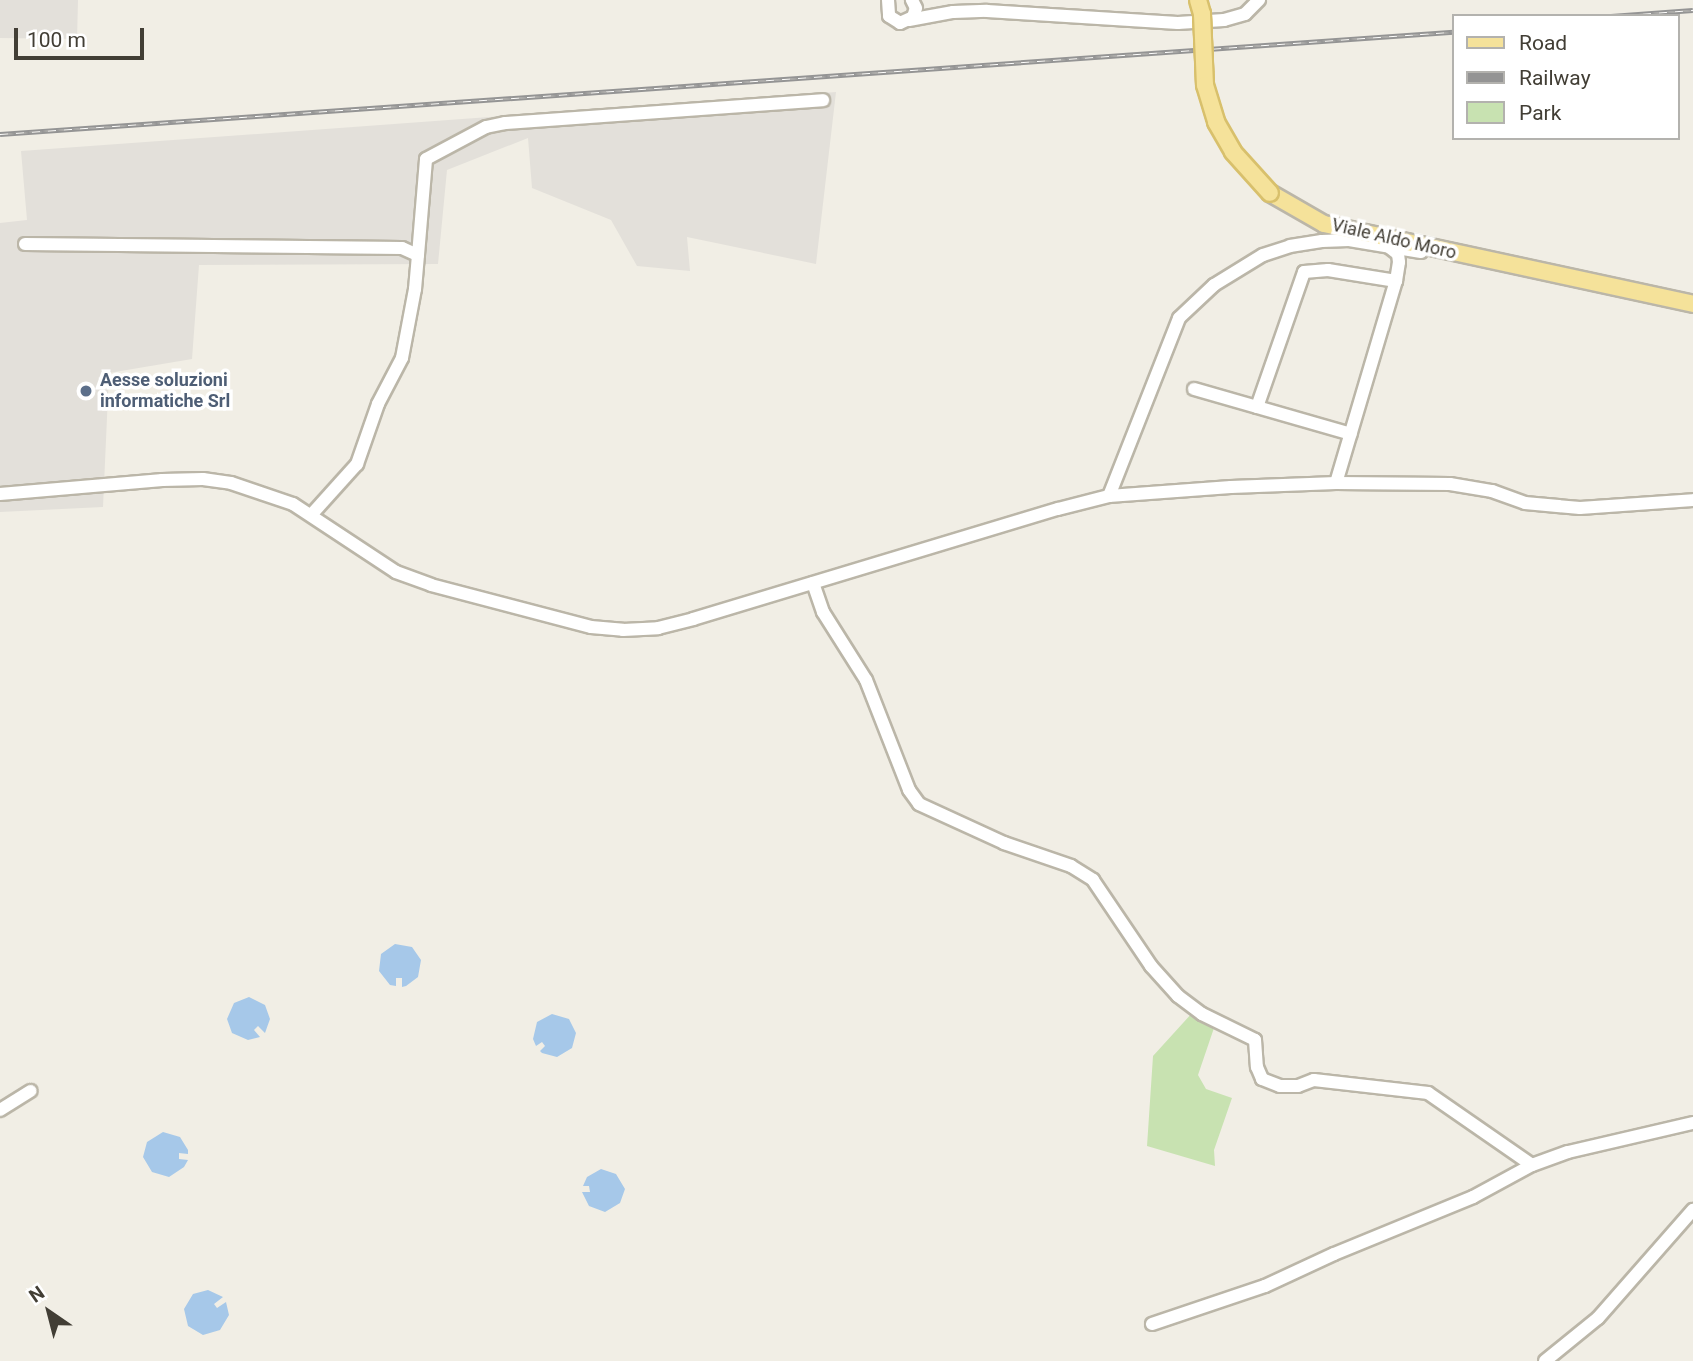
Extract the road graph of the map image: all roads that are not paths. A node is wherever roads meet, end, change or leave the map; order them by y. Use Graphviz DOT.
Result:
graph roads {
  1 [pos="913,0"];
  2 [pos="1198,0"];
  3 [pos="1259,0"];
  4 [pos="889,1"];
  5 [pos="987,6"];
  6 [pos="953,12"];
  7 [pos="909,20"];
  8 [pos="823,100"];
  9 [pos="25,244"];
  10 [pos="1389,247"];
  11 [pos="1445,251"];
  12 [pos="1423,253"];
  13 [pos="418,255"];
  14 [pos="1396,281"];
  15 [pos="1693,304"];
  16 [pos="1194,389"];
  17 [pos="1257,407"];
  18 [pos="1351,435"];
  19 [pos="1336,483"];
  20 [pos="0,494"];
  21 [pos="1109,496"];
  22 [pos="1693,500"];
  23 [pos="312,514"];
  24 [pos="813,583"];
  25 [pos="30,1091"];
  26 [pos="0,1110"];
  27 [pos="1693,1123"];
  28 [pos="1532,1166"];
  29 [pos="1693,1210"];
  30 [pos="1152,1324"];
  31 [pos="1545,1361"];
  1 -- 6 [label="street"];
  1 -- 7 [label="street"];
  2 -- 11 [label="main road, Viale Aldo Moro, bridge"];
  3 -- 5 [label="street"];
  4 -- 7 [label="street"];
  5 -- 6 [label="street"];
  6 -- 7 [label="street"];
  8 -- 13 [label="street"];
  9 -- 13 [label="street"];
  10 -- 12 [label="street"];
  10 -- 14 [label="street"];
  10 -- 21 [label="street"];
  11 -- 12 [label="street"];
  11 -- 15 [label="main road, Viale Aldo Moro"];
  12 -- 14 [label="street"];
  13 -- 23 [label="street"];
  14 -- 17 [label="street"];
  14 -- 18 [label="street"];
  16 -- 17 [label="street"];
  17 -- 18 [label="street"];
  18 -- 19 [label="street"];
  19 -- 21 [label="street"];
  19 -- 22 [label="street"];
  20 -- 23 [label="street"];
  21 -- 24 [label="street"];
  23 -- 24 [label="street"];
  24 -- 28 [label="street"];
  25 -- 26 [label="street"];
  27 -- 28 [label="street"];
  28 -- 30 [label="street"];
  29 -- 31 [label="street"];
}
